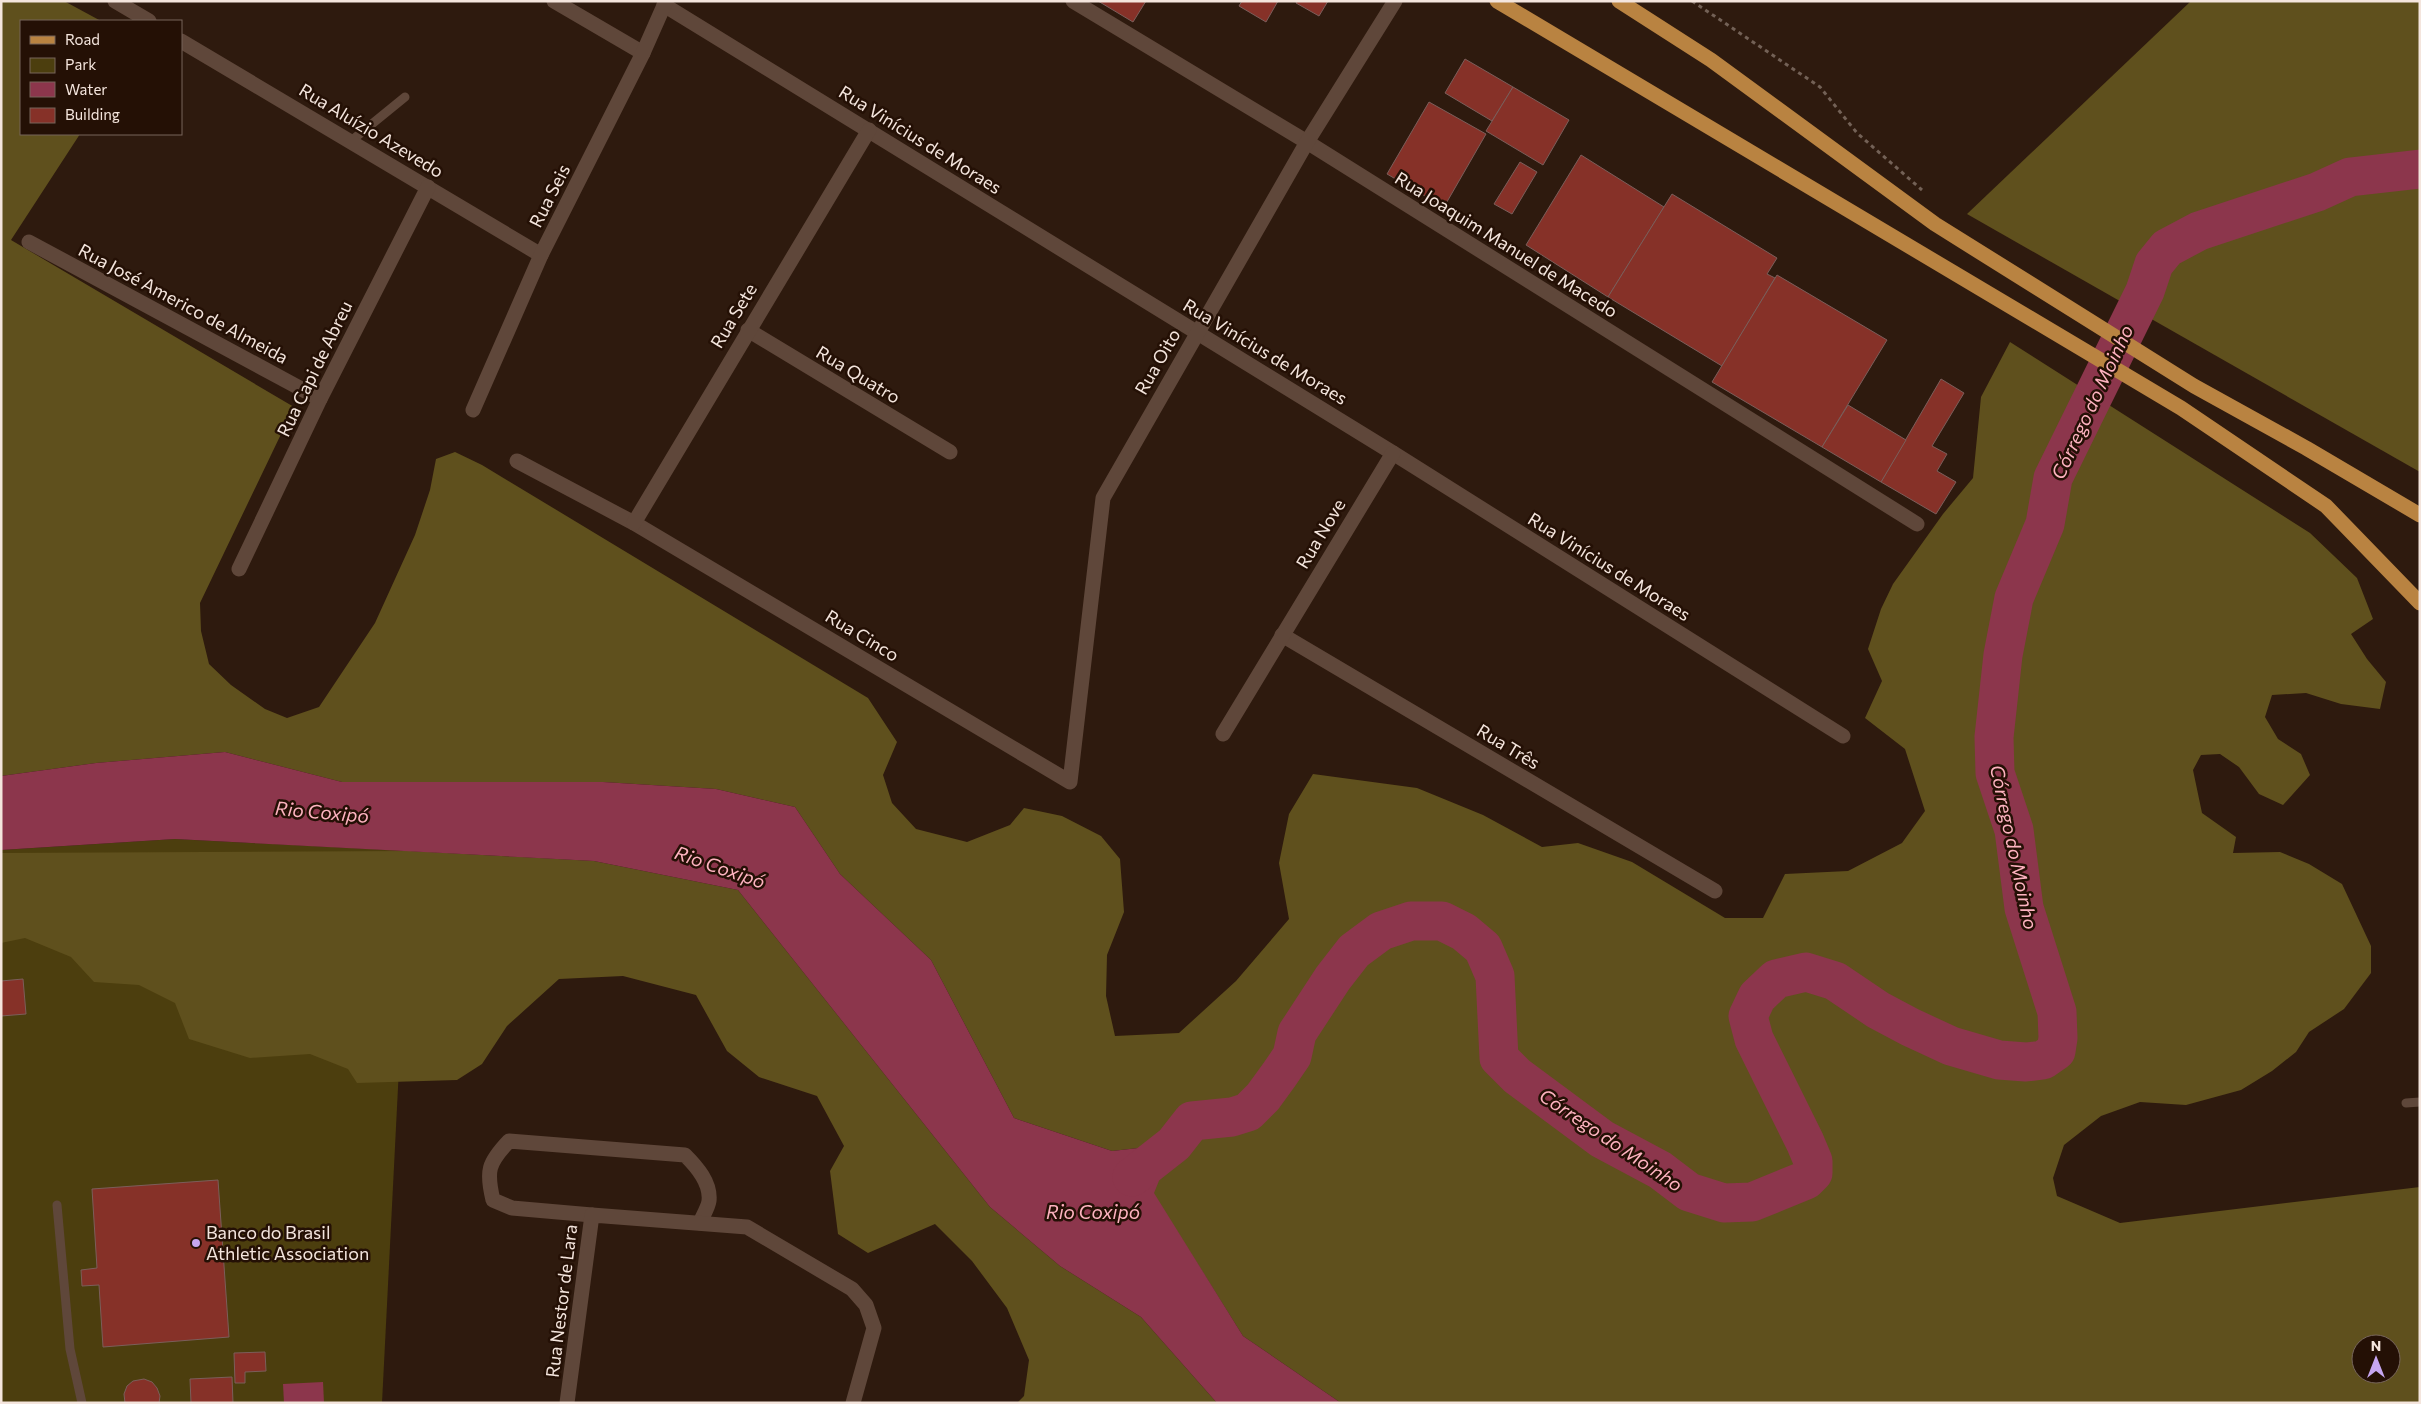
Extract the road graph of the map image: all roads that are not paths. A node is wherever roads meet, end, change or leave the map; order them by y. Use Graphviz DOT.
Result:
graph roads {
  1 [pos="115,1"];
  2 [pos="554,1"];
  3 [pos="1073,1"];
  4 [pos="1395,1"];
  5 [pos="1498,1"];
  6 [pos="1619,1"];
  7 [pos="665,3"];
  8 [pos="146,20"];
  9 [pos="182,42"];
  10 [pos="643,54"];
  11 [pos="404,97"];
  12 [pos="869,130"];
  13 [pos="351,142"];
  14 [pos="1307,142"];
  15 [pos="428,187"];
  16 [pos="29,242"];
  17 [pos="541,255"];
  18 [pos="748,330"];
  19 [pos="1196,333"];
  20 [pos="320,399"];
  21 [pos="473,410"];
  22 [pos="950,452"];
  23 [pos="1393,453"];
  24 [pos="517,461"];
  25 [pos="2420,515"];
  26 [pos="634,523"];
  27 [pos="1917,524"];
  28 [pos="239,569"];
  29 [pos="2420,603"];
  30 [pos="1282,635"];
  31 [pos="1223,734"];
  32 [pos="1843,736"];
  33 [pos="1070,782"];
  34 [pos="1715,892"];
  35 [pos="2420,1102"];
  36 [pos="2406,1103"];
  37 [pos="57,1205"];
  38 [pos="592,1215"];
  39 [pos="700,1223"];
  40 [pos="82,1403"];
  41 [pos="567,1403"];
  42 [pos="854,1403"];
  1 -- 8 [label="street"];
  2 -- 10 [label="street"];
  3 -- 14 [label="street, Rua Joaquim Manuel de Macedo"];
  4 -- 14 [label="street, Rua Oito"];
  5 -- 29 [label="main road"];
  6 -- 25 [label="main road"];
  7 -- 10 [label="street, Rua Seis"];
  7 -- 12 [label="street, Rua Vinícius de Moraes"];
  9 -- 13 [label="street, Rua Aluízio Azevedo"];
  10 -- 17 [label="street, Rua Seis"];
  11 -- 13 [label="lane"];
  12 -- 18 [label="street, Rua Sete"];
  12 -- 19 [label="street, Rua Vinícius de Moraes"];
  13 -- 15 [label="street, Rua Aluízio Azevedo"];
  14 -- 19 [label="street, Rua Oito"];
  14 -- 27 [label="street, Rua Joaquim Manuel de Macedo"];
  15 -- 17 [label="street, Rua Aluízio Azevedo"];
  15 -- 20 [label="street, Rua Capi de Abreu"];
  16 -- 20 [label="street, Rua José Americo de Almeida"];
  17 -- 21 [label="street, Rua Seis"];
  18 -- 22 [label="street, Rua Quatro"];
  18 -- 26 [label="street, Rua Sete"];
  19 -- 23 [label="street, Rua Vinícius de Moraes"];
  19 -- 33 [label="street, Rua Oito"];
  20 -- 28 [label="street, Rua Capi de Abreu"];
  23 -- 30 [label="street, Rua Nove"];
  23 -- 32 [label="street, Rua Vinícius de Moraes"];
  24 -- 26 [label="street, Rua Cinco"];
  26 -- 33 [label="street, Rua Cinco"];
  30 -- 31 [label="street, Rua Nove"];
  30 -- 34 [label="street, Rua Três"];
  35 -- 36 [label="lane"];
  37 -- 40 [label="lane"];
  38 -- 39 [label="street, Rua Nestor de Lara"];
  38 -- 39 [label="street"];
  38 -- 41 [label="street, Rua Nestor de Lara"];
  39 -- 42 [label="street, Rua Nestor de Lara"];
}
